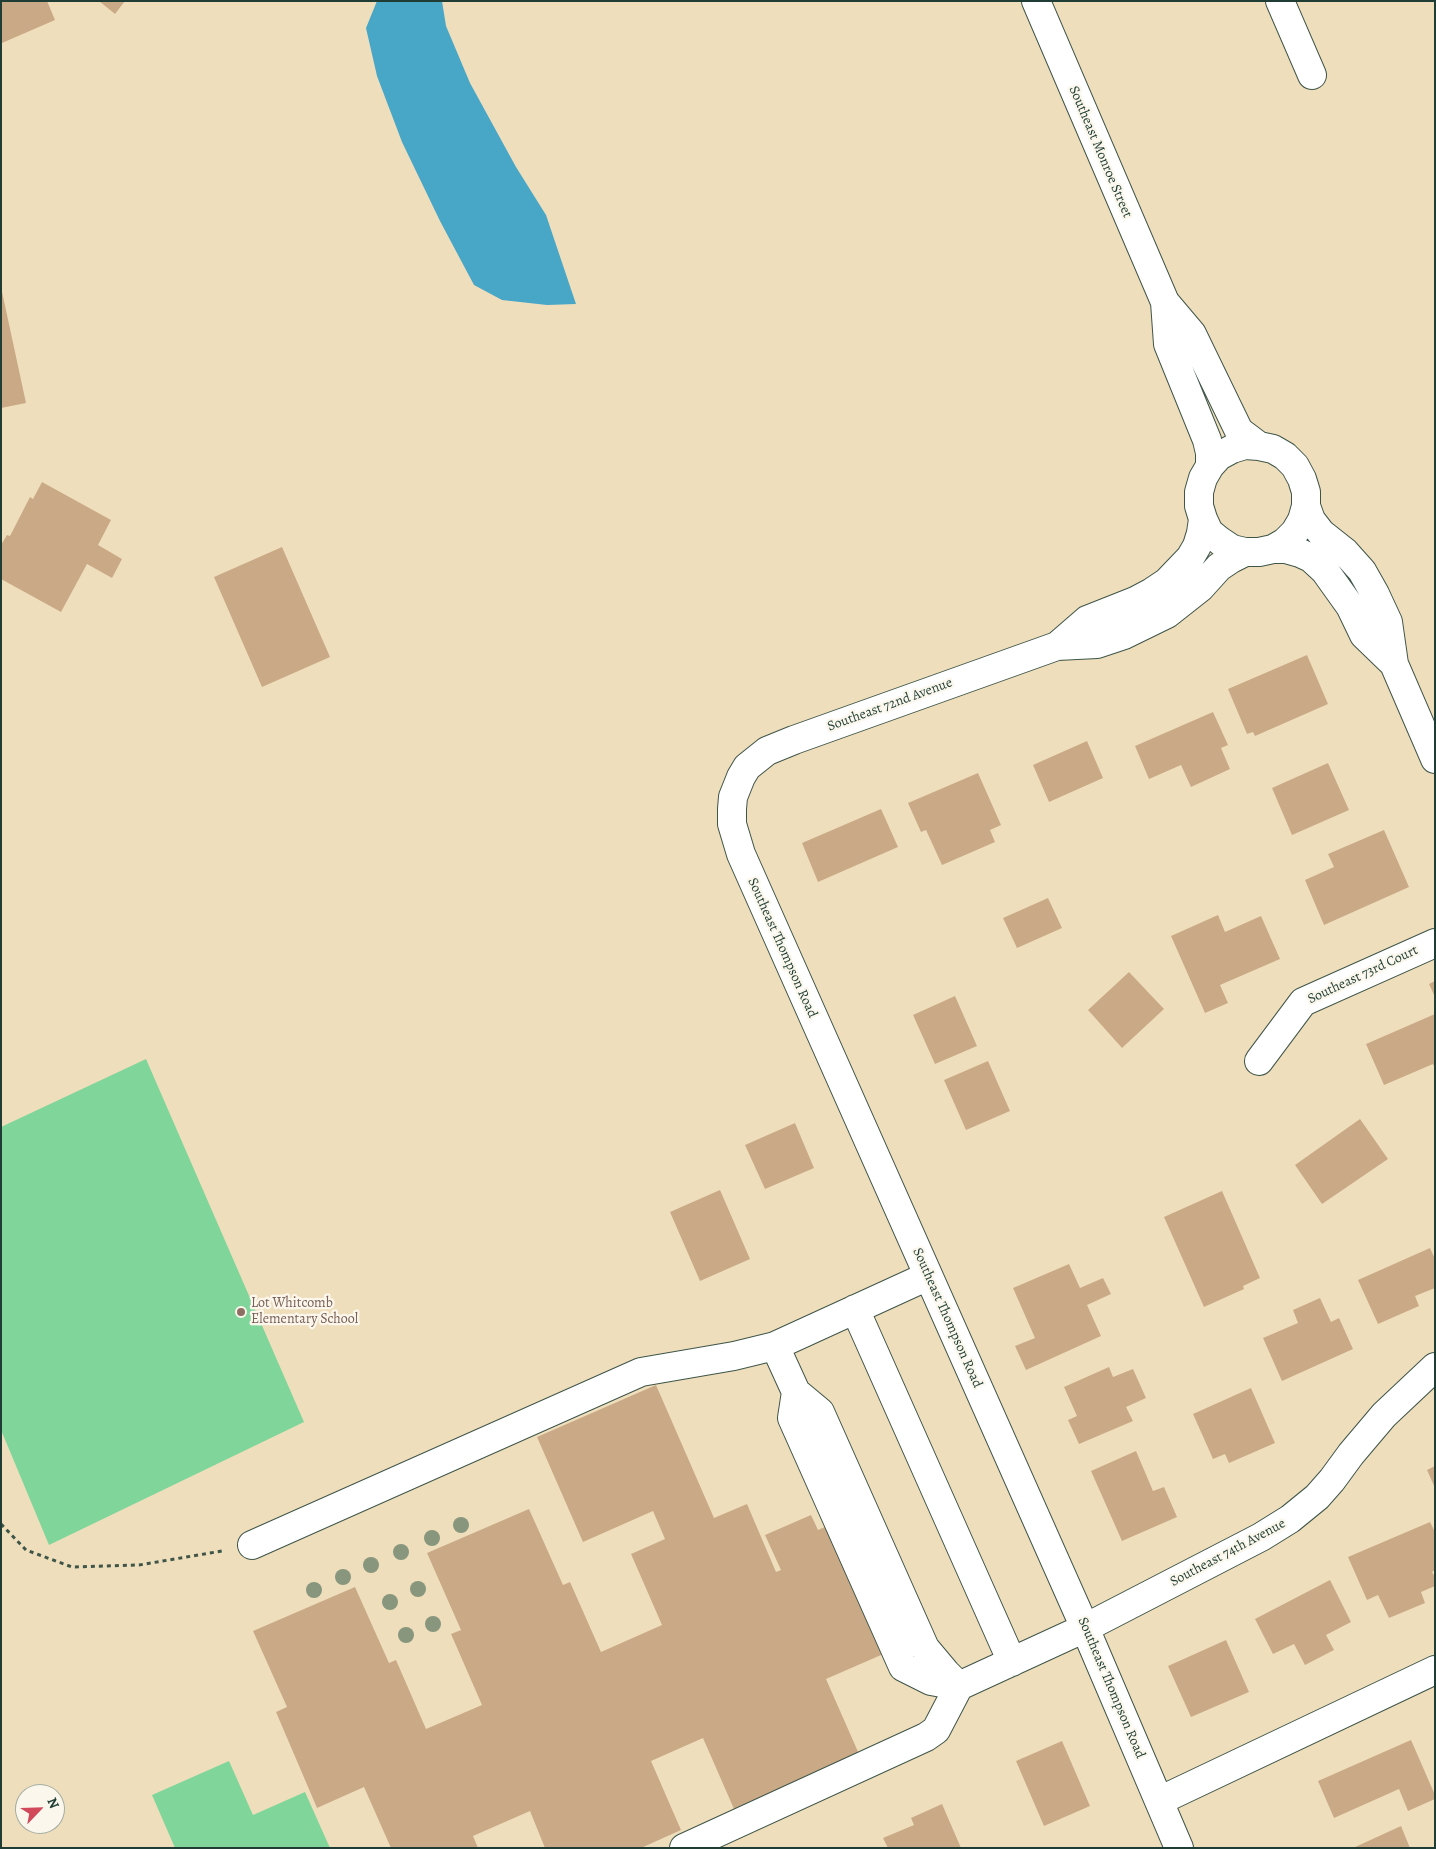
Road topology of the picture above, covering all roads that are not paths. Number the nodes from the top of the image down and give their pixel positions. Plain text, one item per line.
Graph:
1 (1036, 1) edge
2 (1280, 1) edge
3 (1312, 75) dead end
4 (1165, 302) junction
5 (1260, 446) junction
6 (1210, 466) junction
7 (1306, 506) junction
8 (1203, 519) junction
9 (1273, 549) junction
10 (1245, 552) junction
11 (1057, 646) junction
12 (1394, 664) junction
13 (1435, 759) edge
14 (737, 785) joint
15 (1435, 942) edge
16 (1259, 1061) dead end
17 (928, 1276) junction
18 (855, 1309) junction
19 (774, 1346) junction
20 (1435, 1367) edge
21 (252, 1545) road end
22 (1085, 1628) junction
23 (1012, 1662) junction
24 (1435, 1670) edge
25 (959, 1686) junction
26 (1159, 1801) junction
27 (684, 1848) edge
28 (1179, 1848) edge

1 - 4 street, Southeast Monroe Street
2 - 3 street
4 - 5 street, Southeast Monroe Street
4 - 6 street, Southeast Monroe Street
5 - 6 street
5 - 7 street
6 - 8 street
7 - 9 street
7 - 12 street
8 - 10 street
8 - 11 street, Southeast 72nd Avenue
9 - 10 street
9 - 12 street
10 - 11 street, Southeast 72nd Avenue
11 - 14 street, Southeast 72nd Avenue
12 - 13 street
14 - 17 street, Southeast Thompson Road
15 - 16 street, Southeast 73rd Court
17 - 18 street
17 - 22 street, Southeast Thompson Road
18 - 19 street
18 - 23 street
19 - 21 street
19 - 25 street
20 - 22 street, Southeast 74th Avenue
22 - 23 street, Southeast 74th Avenue
22 - 26 street, Southeast Thompson Road
23 - 25 street, Southeast 74th Avenue
24 - 26 street
25 - 27 street
26 - 28 street, Southeast Thompson Road

